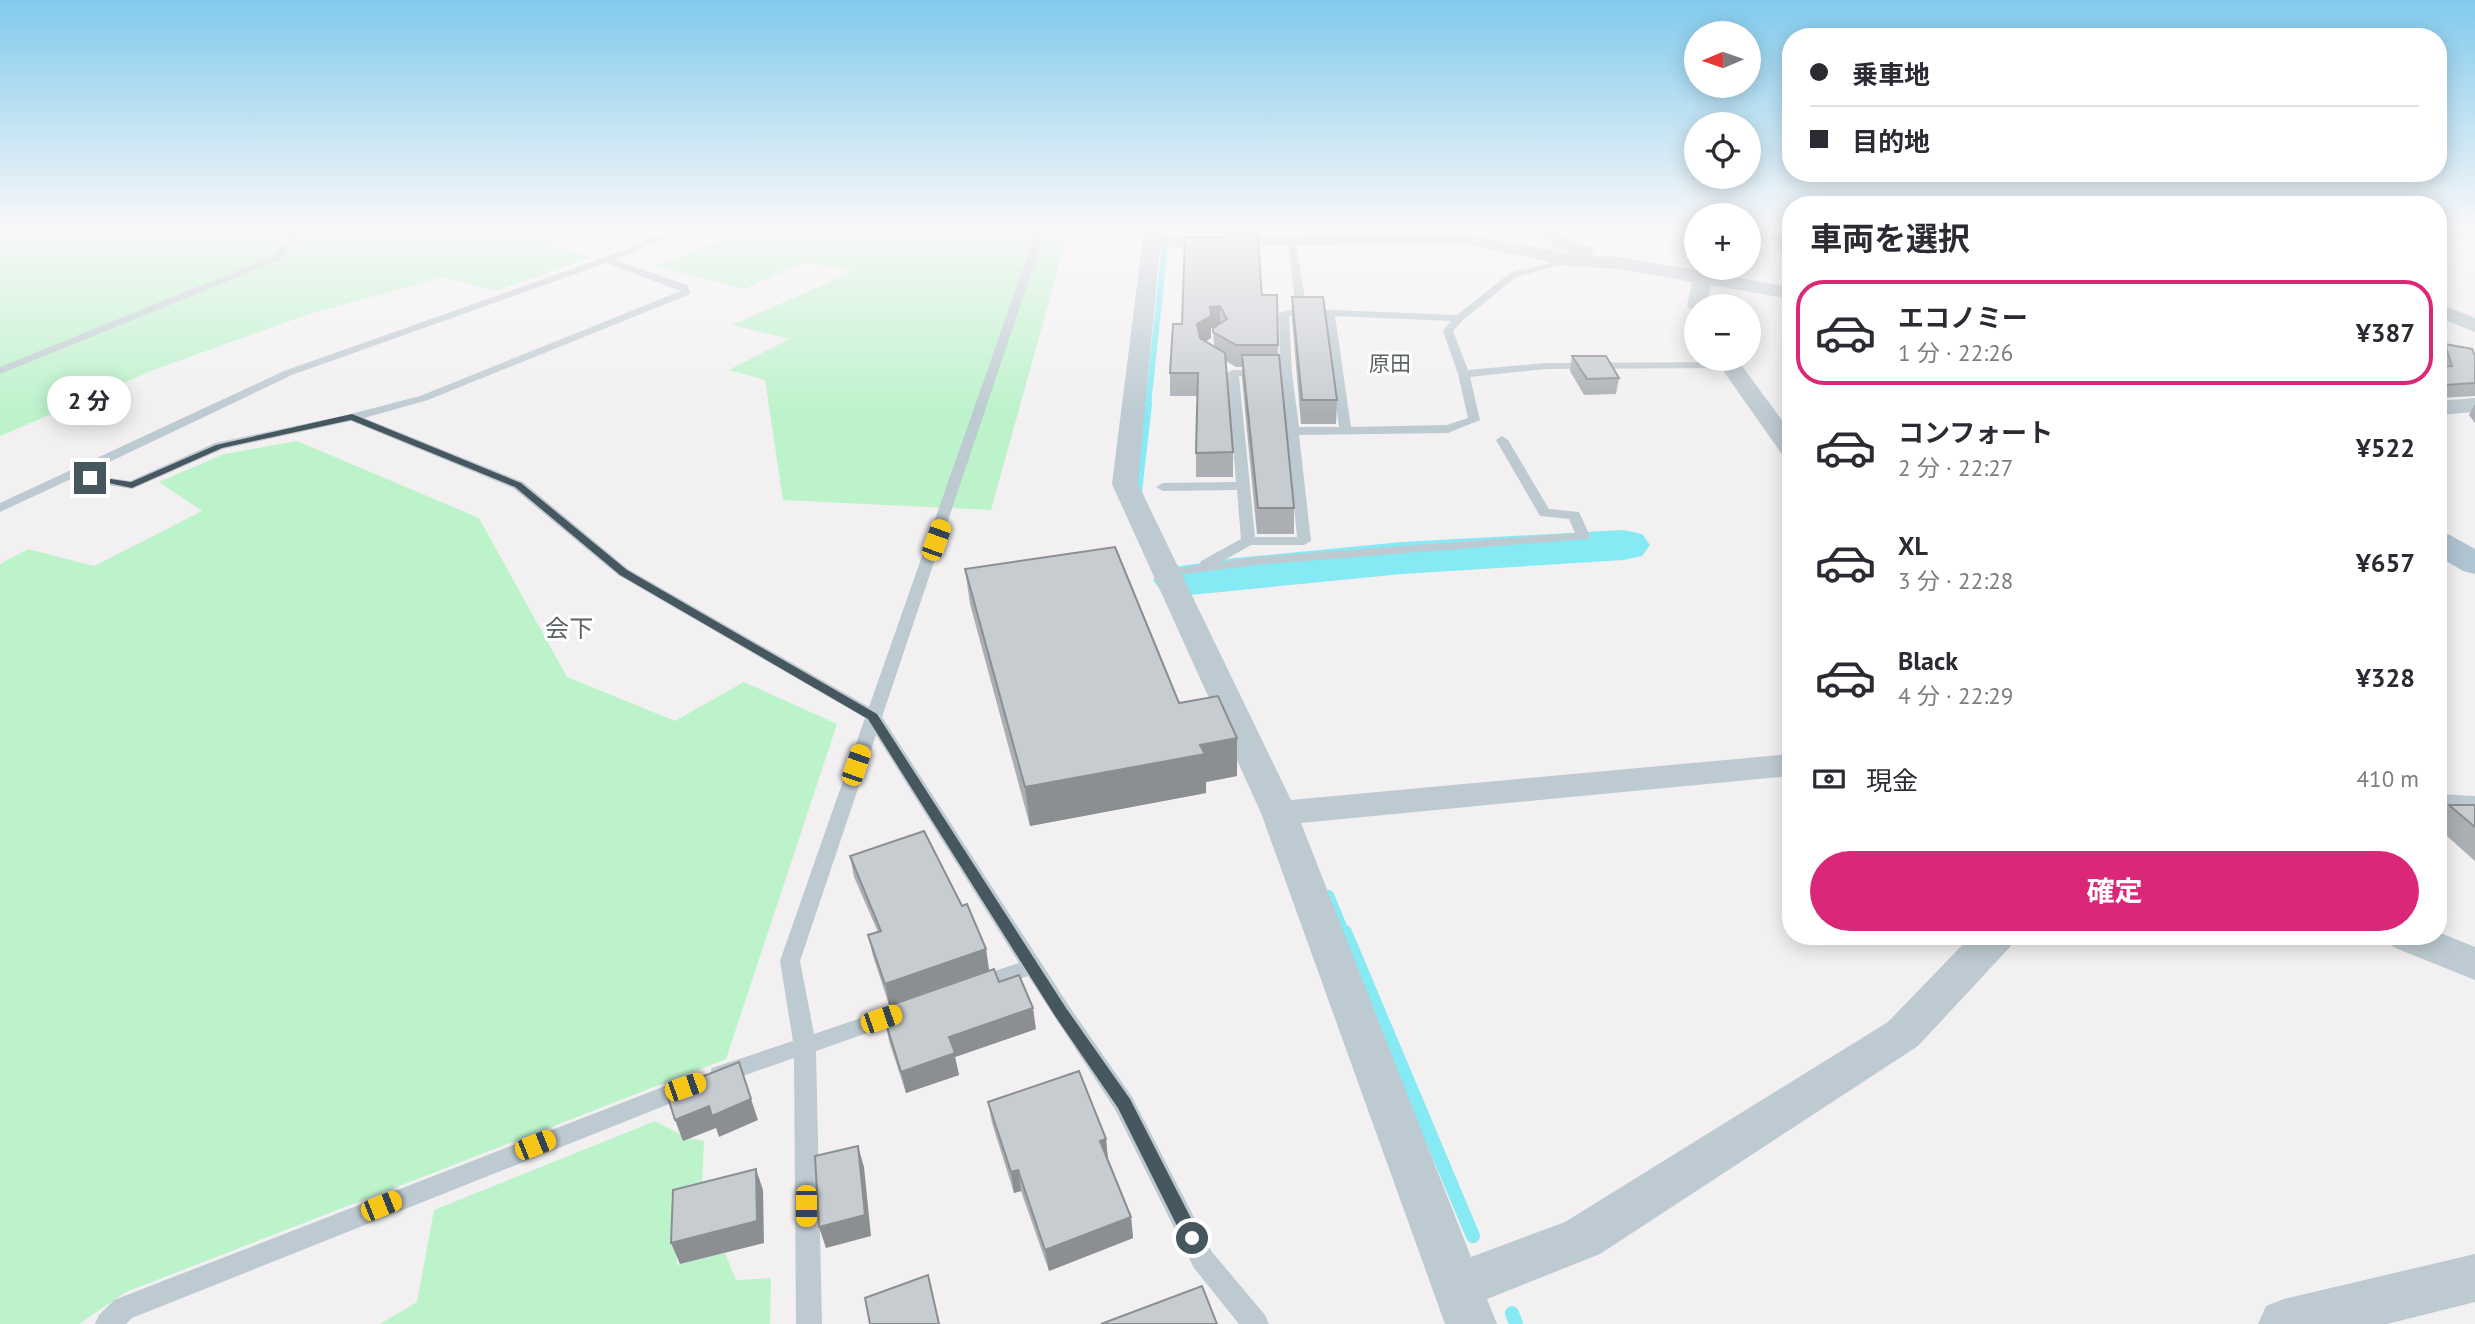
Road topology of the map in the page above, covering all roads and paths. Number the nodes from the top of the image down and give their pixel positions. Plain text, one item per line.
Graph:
1 (196, 291) edge
2 (519, 291) edge
3 (686, 291) edge
4 (1021, 291) edge
5 (1146, 291) edge
6 (1298, 291) edge
7 (1493, 291) edge
8 (1302, 312) junction
9 (1329, 312) junction
10 (2447, 313) edge
11 (1459, 318) junction
12 (2475, 326) edge
13 (1684, 363) edge
14 (0, 371) edge
15 (1735, 371) edge
16 (1286, 373) junction
17 (1464, 374) junction
18 (2447, 405) edge
19 (2475, 405) edge
20 (352, 417) junction
21 (1345, 430) junction
22 (1293, 431) junction
23 (1782, 432) edge
24 (1502, 440) dead end
25 (68, 475) junction
26 (1242, 486) junction
27 (1163, 487) dead end
28 (0, 508) edge
29 (1248, 541) junction
30 (2447, 547) edge
31 (2475, 564) edge
32 (1198, 569) junction
33 (1165, 575) junction
34 (873, 716) junction
35 (1782, 766) edge
36 (2447, 806) edge
37 (2475, 808) edge
38 (1279, 813) junction
39 (1987, 945) edge
40 (2429, 945) edge
41 (2475, 964) edge
42 (1032, 967) junction
43 (957, 993) edge
44 (931, 1002) edge
45 (805, 1045) junction
46 (2475, 1278) edge
47 (1464, 1305) edge
48 (108, 1324) edge
49 (808, 1324) edge
50 (1256, 1324) edge
51 (2284, 1324) edge

1 - 14 lane
2 - 25 lane
3 - 20 lane
4 - 34 lane
5 - 33 street
6 - 8 lane
7 - 11 lane
8 - 9 lane
8 - 16 lane
9 - 11 lane
9 - 21 lane
10 - 12 street
11 - 17 lane
13 - 17 lane
15 - 23 street
16 - 22 lane
16 - 26 lane
17 - 21 lane
18 - 19 street
20 - 25 lane
20 - 34 lane
21 - 22 lane
22 - 29 lane
24 - 32 lane
25 - 28 lane
26 - 27 lane
26 - 29 lane
29 - 32 lane
30 - 31 main road
32 - 33 lane
33 - 38 street
34 - 42 lane
34 - 45 lane
35 - 38 street
36 - 37 street
38 - 47 street
39 - 47 street
40 - 41 street
42 - 43 lane
42 - 50 lane
44 - 45 lane
45 - 48 lane
45 - 49 lane
46 - 51 street

